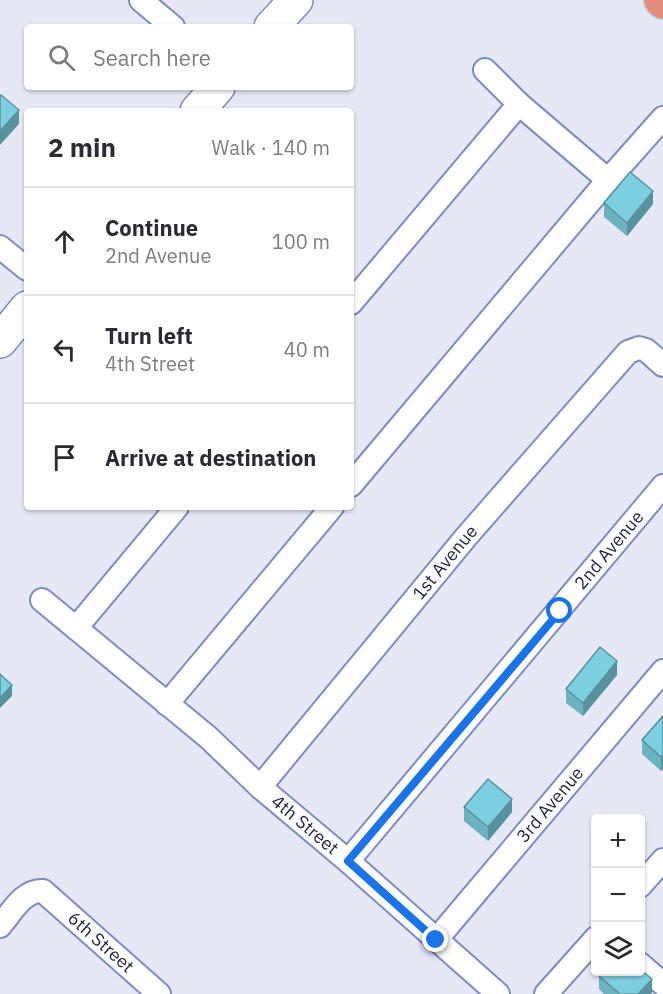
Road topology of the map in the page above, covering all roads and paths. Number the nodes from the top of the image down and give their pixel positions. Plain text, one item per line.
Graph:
1 (141, 0) edge
2 (296, 0) edge
3 (169, 24) edge
4 (275, 24) edge
5 (485, 70) dead end
6 (215, 90) edge
7 (519, 104) junction
8 (200, 108) edge
9 (663, 118) edge
10 (608, 180) junction
11 (0, 247) edge
12 (24, 267) edge
13 (354, 299) edge
14 (24, 312) edge
15 (0, 340) edge
16 (663, 365) edge
17 (354, 480) edge
18 (663, 486) edge
19 (174, 510) edge
20 (329, 510) edge
21 (42, 600) dead end
22 (76, 628) junction
23 (663, 671) edge
24 (167, 704) junction
25 (260, 787) junction
26 (663, 860) edge
27 (348, 861) junction
28 (645, 880) edge
29 (0, 926) edge
30 (436, 940) junction
31 (591, 944) edge
32 (645, 968) edge
33 (663, 984) edge
34 (159, 994) edge
35 (498, 994) edge
36 (546, 994) edge

1 - 3 street
2 - 4 main road
5 - 7 street
6 - 8 main road
7 - 10 street
7 - 13 street
9 - 10 street
10 - 17 street
11 - 12 street
14 - 15 main road
16 - 25 street, 1st Avenue
18 - 27 street, 2nd Avenue
19 - 22 street
20 - 24 street
21 - 22 street, 4th Street
22 - 24 street, 4th Street
23 - 30 street, 3rd Avenue
24 - 25 street, 4th Street
25 - 27 street, 4th Street
26 - 28 street
27 - 30 street, 4th Street
29 - 34 street, 6th Street
30 - 35 street, 4th Street
31 - 36 street
32 - 33 street

